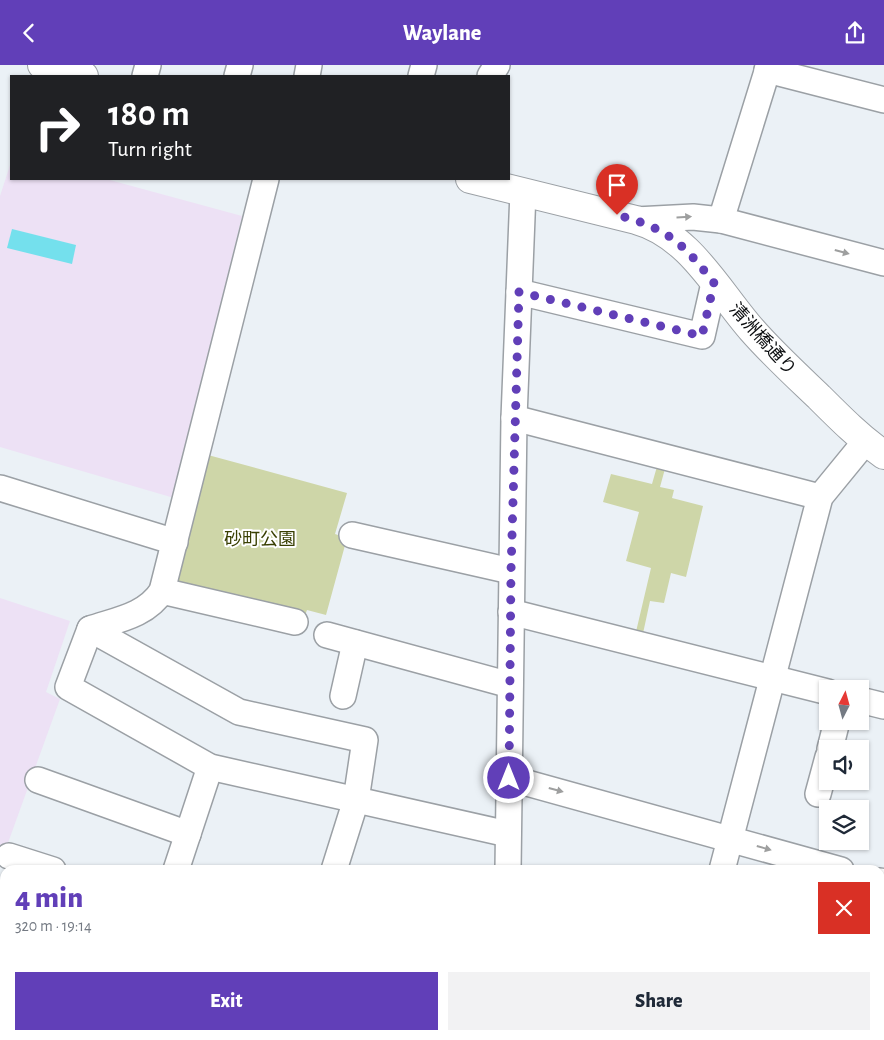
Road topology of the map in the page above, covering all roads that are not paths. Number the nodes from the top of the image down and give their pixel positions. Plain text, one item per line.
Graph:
1 (44, 65) edge
2 (768, 67) edge
3 (80, 75) edge
4 (884, 100) edge
5 (266, 180) edge
6 (474, 180) edge
7 (523, 192) junction
8 (636, 220) junction
9 (721, 220) junction
10 (884, 263) edge
11 (714, 283) junction
12 (519, 292) junction
13 (514, 418) junction
14 (875, 449) edge
15 (0, 487) edge
16 (820, 497) junction
17 (352, 535) dead end
18 (175, 543) junction
19 (511, 571) junction
20 (162, 591) junction
21 (510, 612) junction
22 (295, 621) dead end
23 (90, 629) junction
24 (327, 635) dead end
25 (355, 643) junction
26 (773, 678) junction
27 (510, 685) junction
28 (819, 690) edge
29 (343, 696) dead end
30 (869, 702) edge
31 (884, 706) edge
32 (210, 767) junction
33 (509, 778) junction
34 (38, 781) dead end
35 (819, 790) edge
36 (818, 795) dead end
37 (356, 800) junction
38 (508, 834) junction
39 (188, 835) junction
40 (730, 838) junction
41 (9, 856) dead end
42 (37, 865) edge
43 (178, 865) edge
44 (336, 865) edge
45 (508, 865) edge
46 (723, 865) edge
47 (824, 865) edge

1 - 3 main road
2 - 4 street
2 - 9 street
5 - 18 street
6 - 7 main road, 清洲橋通り
7 - 8 main road, 清洲橋通り
7 - 12 street
8 -> 9 street
8 - 11 main road, 清洲橋通り
9 -> 10 street
11 - 12 street
11 - 14 main road, 清洲橋通り
12 - 13 street
13 - 16 street
13 - 19 street
14 - 16 street
15 - 18 street
16 - 26 street
17 - 19 street
18 - 20 street
19 - 21 street
20 - 22 street
20 - 23 street
21 - 26 street
21 - 27 street
23 - 32 street
23 - 37 street
24 - 25 street
25 - 27 street
25 - 29 street
26 - 28 street
26 - 40 street
27 - 33 street
30 - 31 street
32 - 37 street
32 - 39 street
33 - 38 street
33 -> 40 street
34 - 39 street
35 - 36 street
37 - 38 street
37 - 44 street
38 - 45 street
39 - 43 street
40 - 46 street
40 -> 47 street
41 - 42 street

